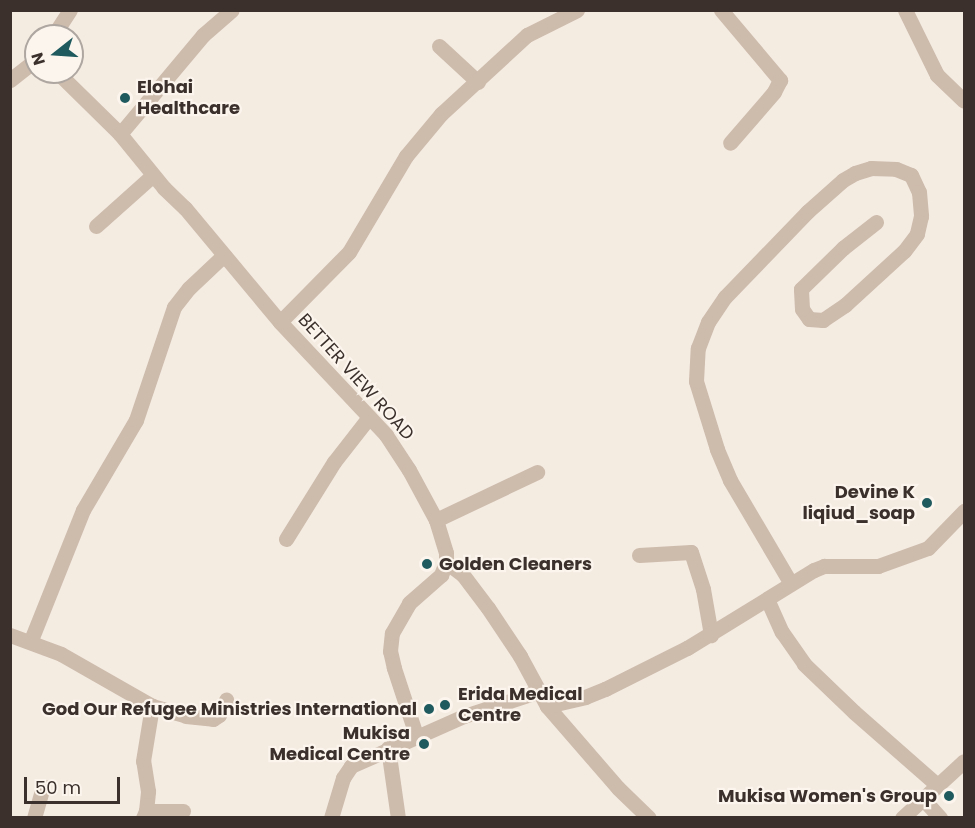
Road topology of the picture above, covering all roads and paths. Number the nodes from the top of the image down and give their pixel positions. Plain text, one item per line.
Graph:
1 (70, 10) edge
2 (232, 10) edge
3 (577, 10) edge
4 (721, 10) edge
5 (905, 10) edge
6 (61, 24) edge
7 (439, 46) dead end
8 (24, 69) edge
9 (10, 80) edge
10 (478, 82) junction
11 (69, 84) edge
12 (964, 101) edge
13 (120, 134) junction
14 (730, 143) dead end
15 (153, 175) junction
16 (876, 222) dead end
17 (96, 226) dead end
18 (224, 255) junction
19 (280, 322) junction
20 (369, 417) junction
21 (537, 472) dead end
22 (964, 511) edge
23 (436, 520) junction
24 (285, 539) dead end
25 (639, 555) dead end
26 (446, 562) junction
27 (790, 582) junction
28 (767, 599) junction
29 (10, 635) edge
30 (711, 635) junction
31 (31, 640) junction
32 (537, 692) junction
33 (226, 700) dead end
34 (152, 706) junction
35 (547, 706) junction
36 (416, 735) junction
37 (388, 748) junction
38 (964, 761) edge
39 (936, 784) junction
40 (43, 786) dead end
41 (924, 800) junction
42 (183, 812) dead end
43 (145, 814) edge
44 (34, 818) edge
45 (331, 818) edge
46 (398, 818) edge
47 (649, 818) edge
48 (902, 818) edge
49 (940, 818) edge

1 - 6 street
2 - 13 street
3 - 10 street
4 - 14 street
5 - 12 street
7 - 10 street
8 - 9 street
10 - 19 street
11 - 13 street, BETTER VIEW ROAD
13 - 15 street, BETTER VIEW ROAD
15 - 17 street
15 - 18 street, BETTER VIEW ROAD
16 - 27 street
18 - 19 street, BETTER VIEW ROAD
18 - 31 street
19 - 20 street, BETTER VIEW ROAD
20 - 23 street, BETTER VIEW ROAD
20 - 24 street
21 - 23 street
22 - 27 street
23 - 26 street, BETTER VIEW ROAD
25 - 30 street
26 - 32 street
26 - 36 street
27 - 28 street
28 - 30 street
28 - 39 street
29 - 31 street
30 - 35 street
31 - 34 street
32 - 35 street
32 - 36 street
33 - 34 street
34 - 43 street
35 - 47 street
36 - 37 street
37 - 45 street
37 - 46 street
38 - 39 street
39 - 41 street
40 - 44 street
41 - 48 street
41 - 49 street
42 - 43 street

